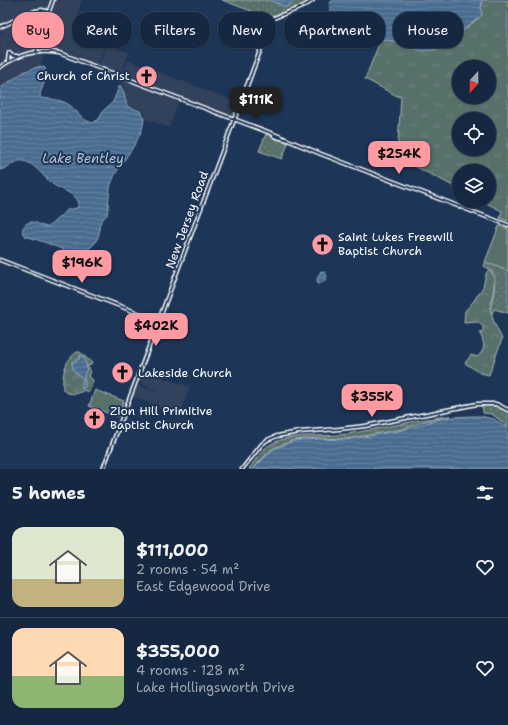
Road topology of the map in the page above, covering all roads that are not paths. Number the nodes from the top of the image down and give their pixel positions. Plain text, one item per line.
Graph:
1 (54, 0) edge
2 (313, 0) edge
3 (34, 12) edge
4 (49, 12) joint
5 (12, 22) edge
6 (0, 27) edge
7 (37, 48) edge
8 (36, 52) junction
9 (18, 56) junction
10 (8, 62) junction
11 (0, 67) edge
12 (234, 120) junction
13 (508, 225) edge
14 (0, 260) edge
15 (159, 321) junction
16 (508, 410) edge
17 (103, 469) edge
18 (242, 469) edge

1 - 4 street
2 - 12 street, New Jersey Road
3 - 4 street
5 - 6 street
7 - 8 street
8 - 9 street
8 - 12 street
9 - 10 street
9 - 10 street
10 - 11 street
12 - 13 street
12 - 15 street, New Jersey Road
14 - 15 street
15 - 17 street, New Jersey Road
16 - 18 street

